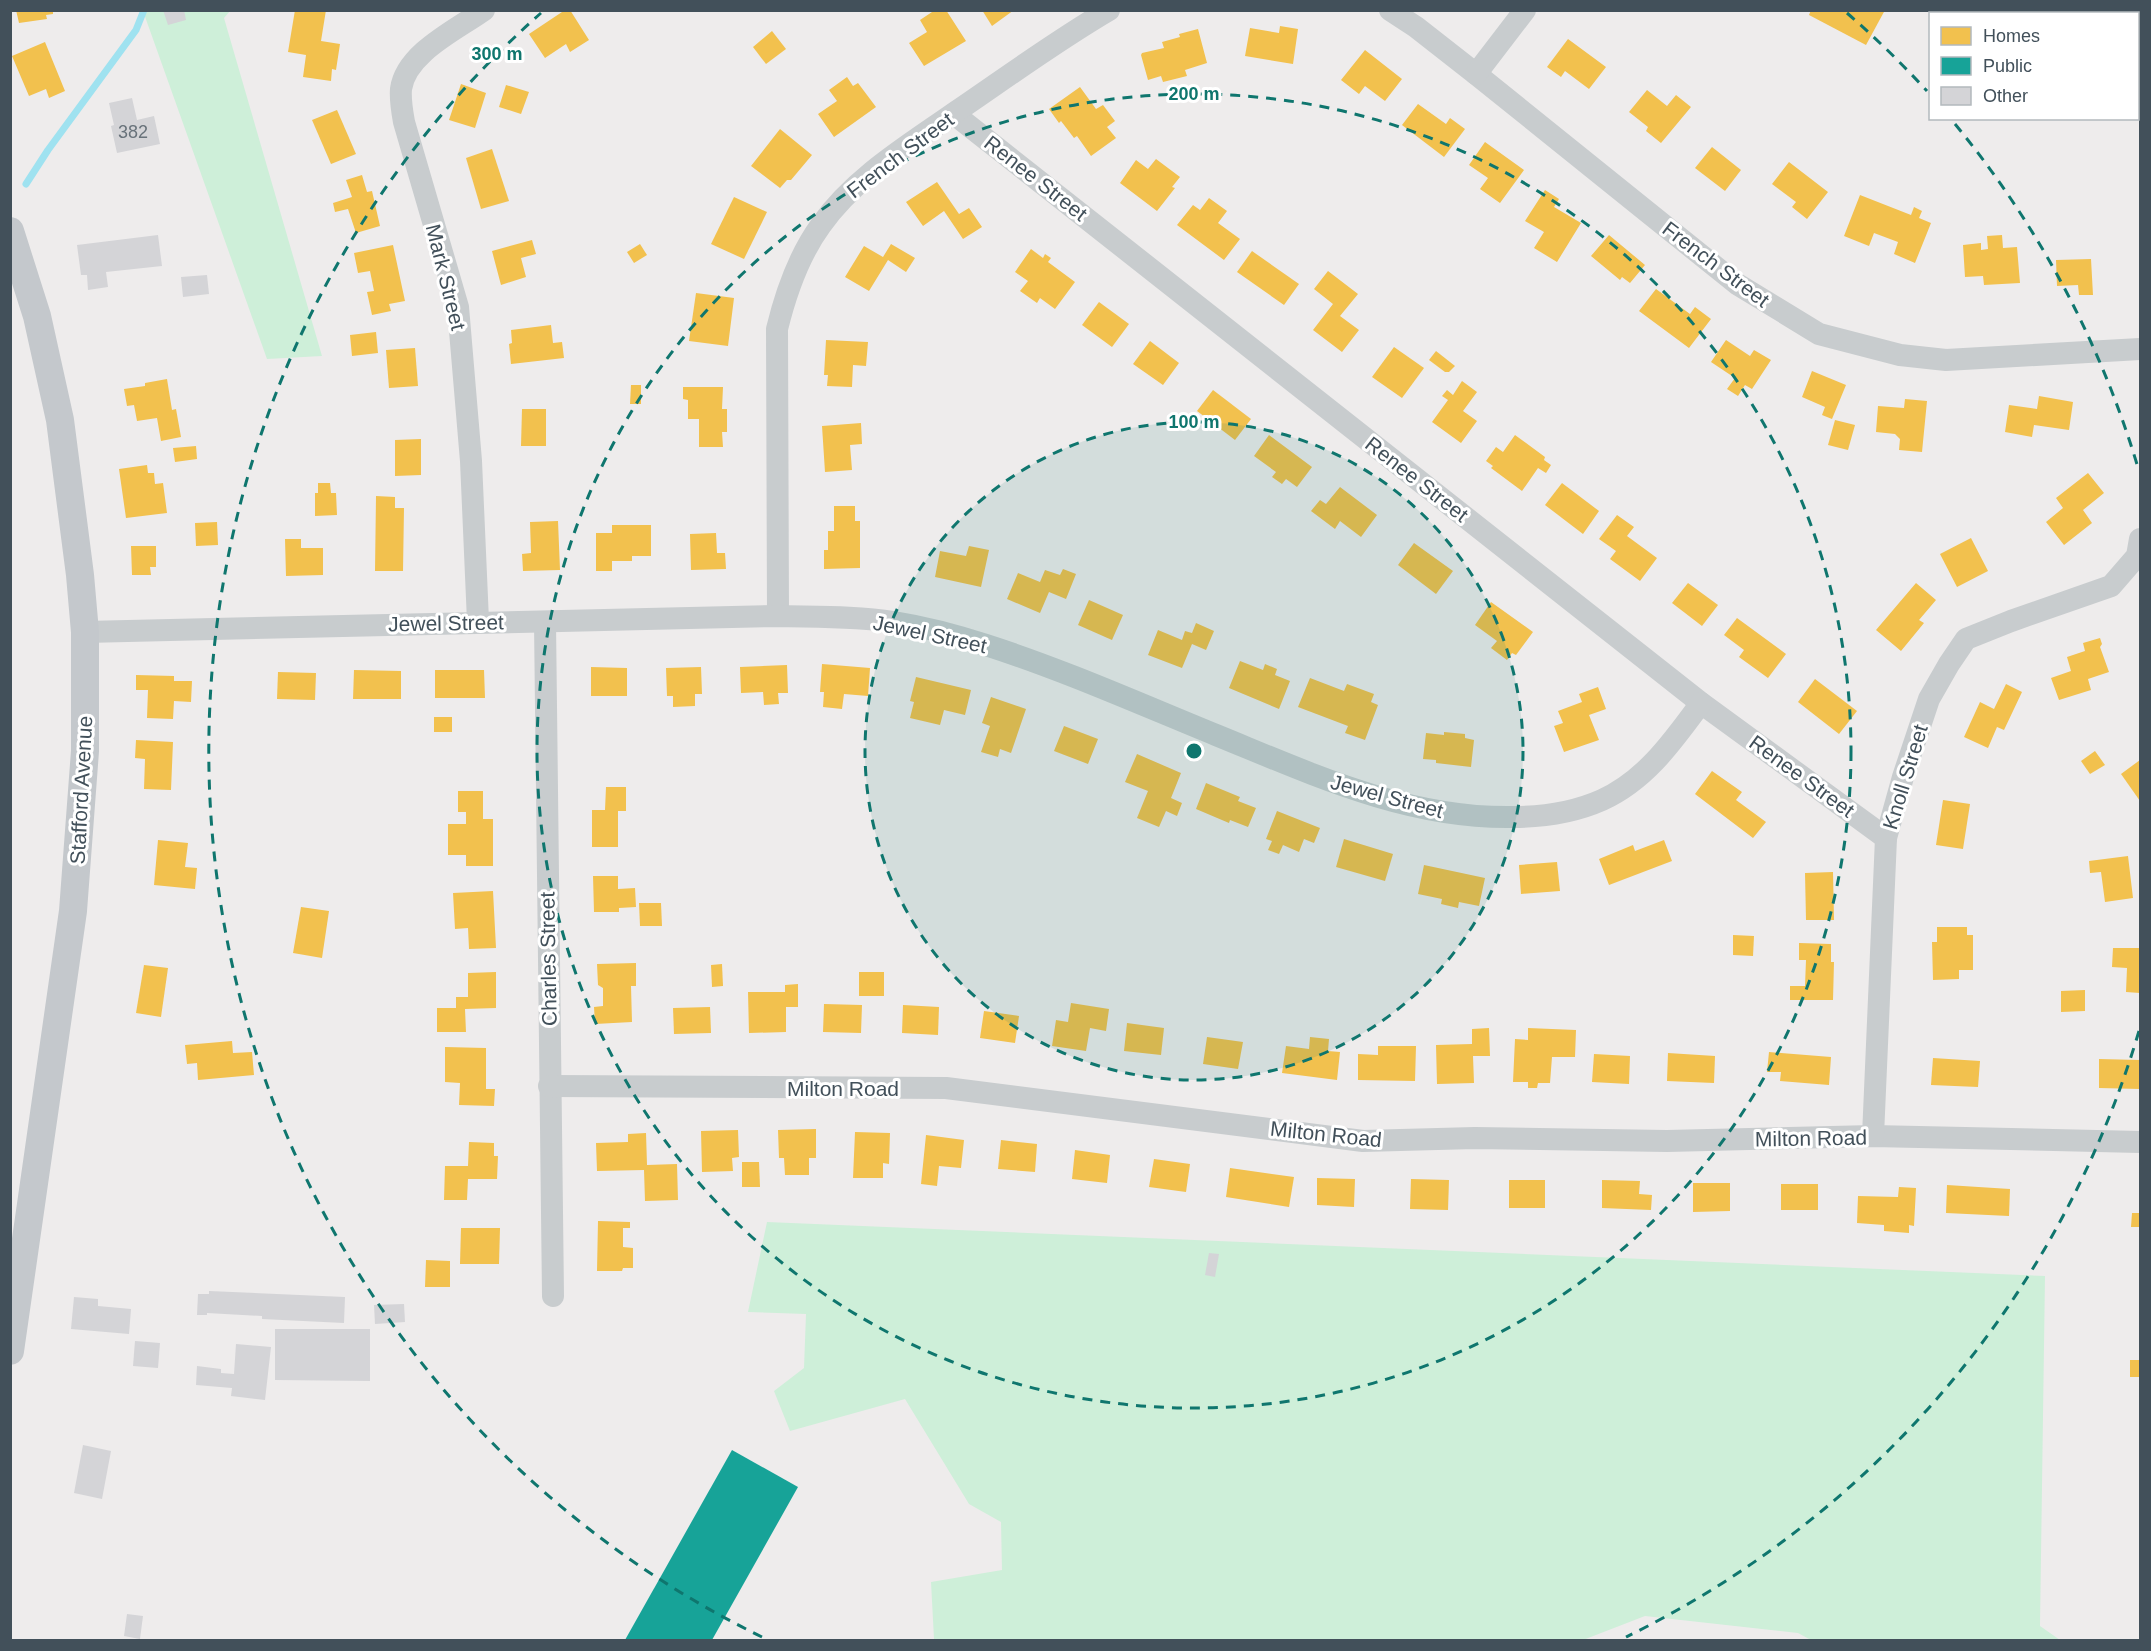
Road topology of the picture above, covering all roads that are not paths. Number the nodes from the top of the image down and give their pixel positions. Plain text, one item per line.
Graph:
1 (484, 10) edge
2 (1109, 10) edge
3 (1390, 10) edge
4 (1525, 10) edge
5 (1476, 74) junction
6 (954, 114) junction
7 (10, 231) edge
8 (2140, 349) edge
9 (2140, 539) edge
10 (778, 616) junction
11 (478, 621) junction
12 (545, 622) junction
13 (85, 632) junction
14 (1701, 703) junction
15 (1886, 838) junction
16 (549, 1086) junction
17 (1873, 1136) junction
18 (2140, 1142) edge
19 (15, 1294) edge
20 (553, 1296) dead end
21 (10, 1351) edge

1 - 11 street, Mark Street
2 - 6 street, French Street
3 - 5 street, French Street
4 - 5 street
5 - 8 street, French Street
6 - 10 street, French Street
6 - 14 street, Renee Street
7 - 13 main road, Stafford Avenue
9 - 15 street, Knoll Street
10 - 12 street, Jewel Street
10 - 14 street, Jewel Street
11 - 12 street, Jewel Street
11 - 13 street, Jewel Street
12 - 16 street, Charles Street
13 - 19 main road, Stafford Avenue
14 - 15 street, Renee Street
15 - 17 street, Knoll Street
16 - 17 street, Milton Road
16 - 20 street, Charles Street
17 - 18 street, Milton Road
19 - 21 main road, Stafford Avenue

